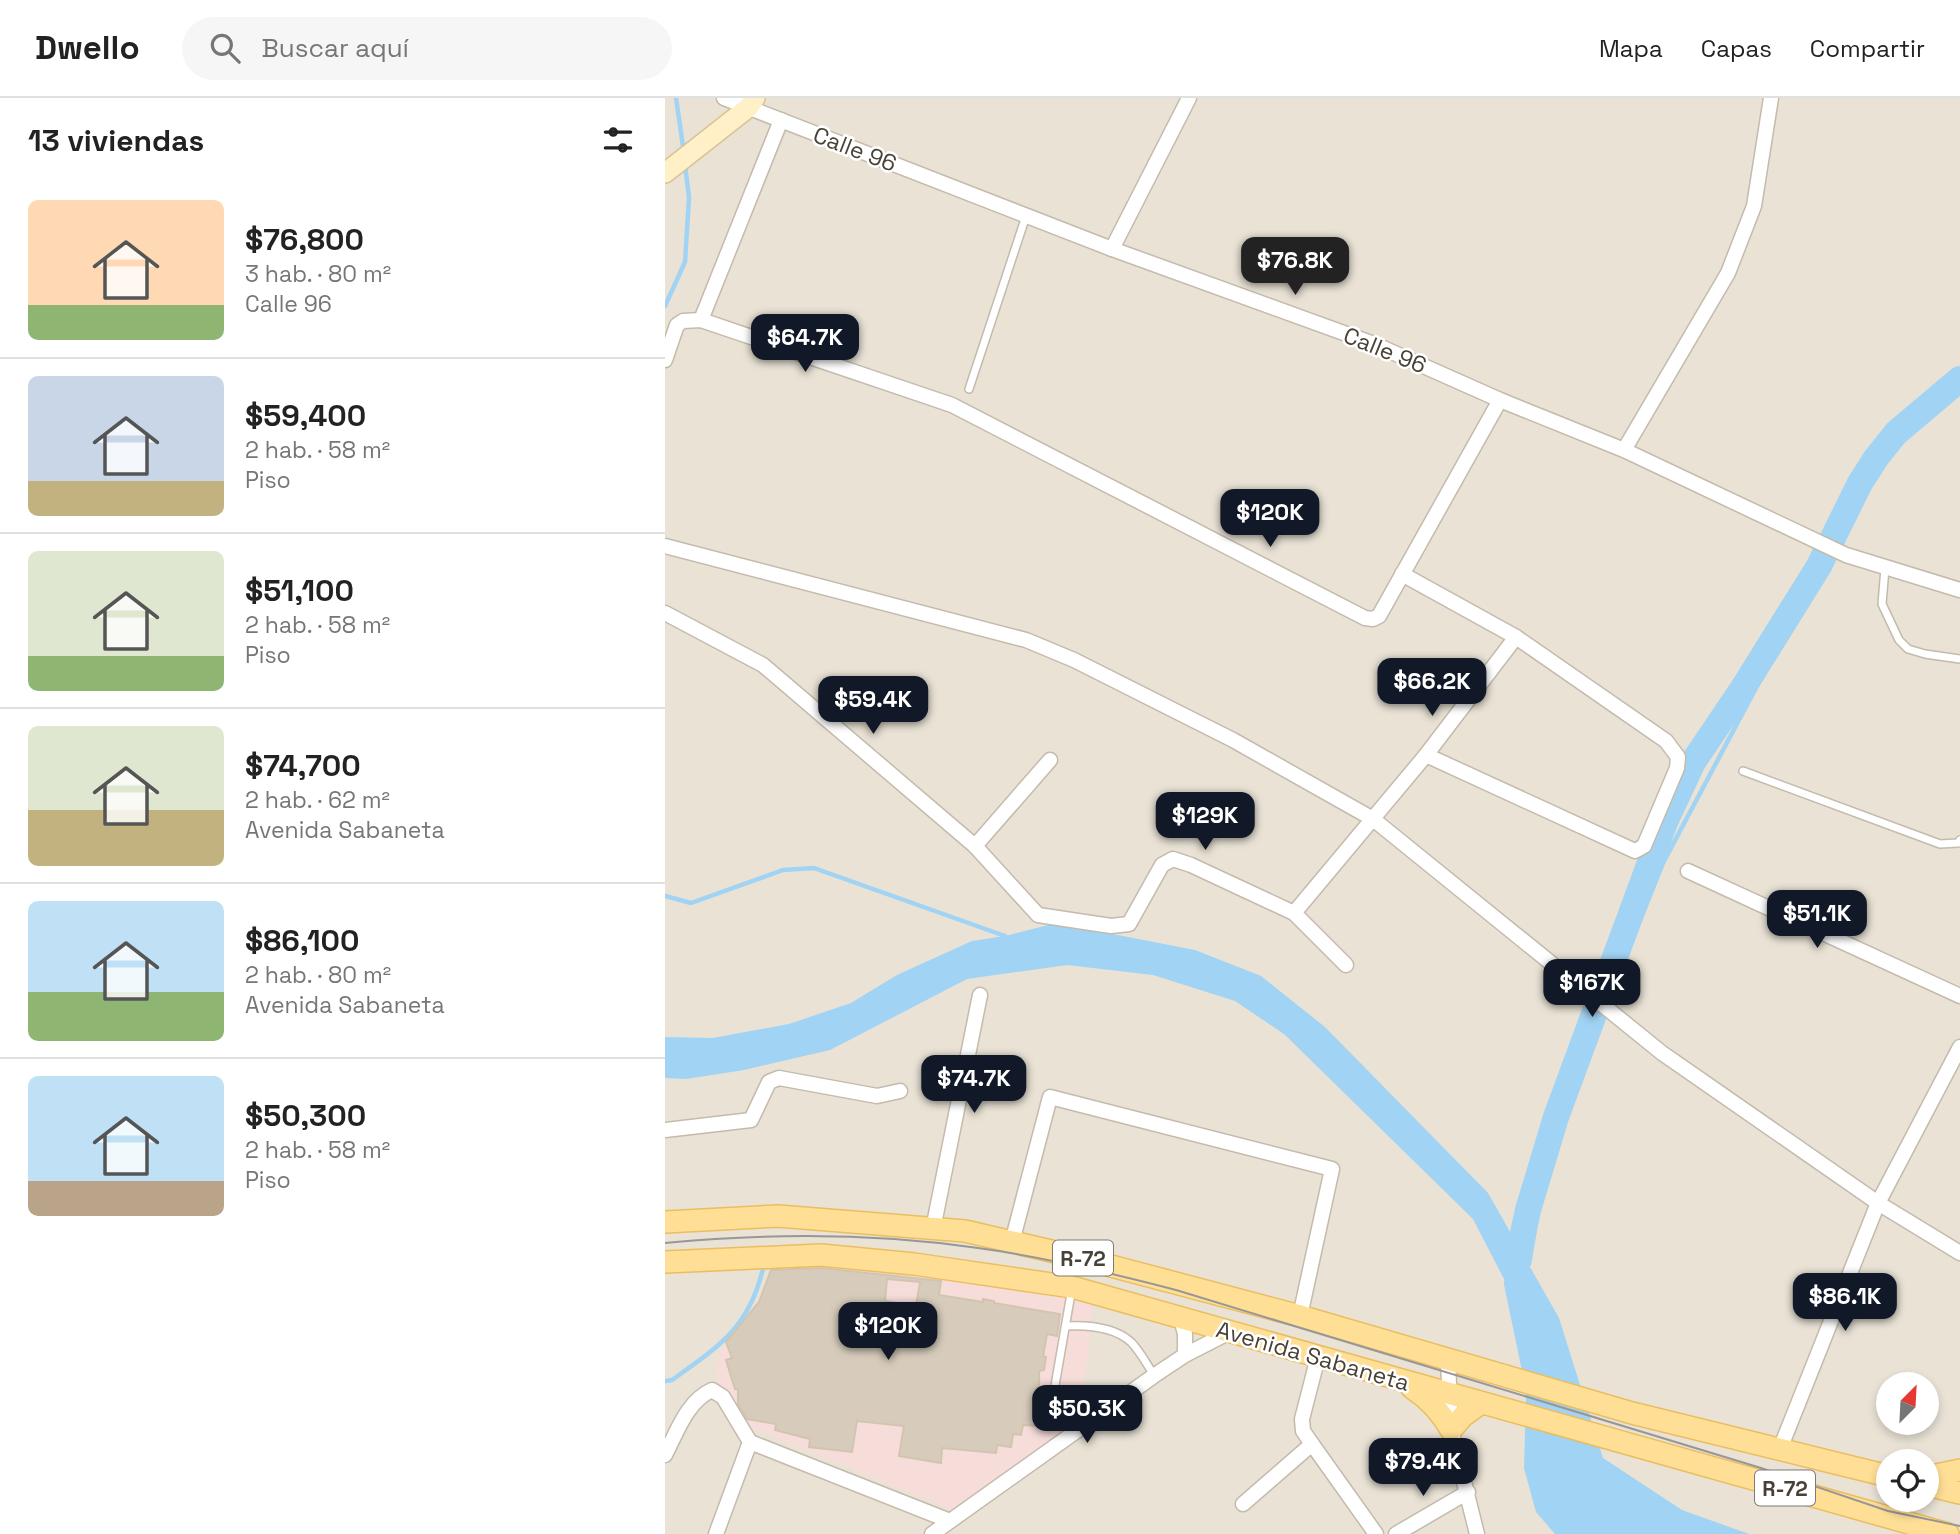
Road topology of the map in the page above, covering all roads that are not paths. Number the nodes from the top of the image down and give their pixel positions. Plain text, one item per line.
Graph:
1 (1189, 98) edge
2 (1771, 98) edge
3 (740, 100) edge
4 (781, 120) junction
5 (668, 170) edge
6 (1027, 216) junction
7 (1112, 249) junction
8 (701, 320) junction
9 (665, 360) edge
10 (969, 389) dead end
11 (1500, 400) junction
12 (1624, 450) junction
13 (665, 546) edge
14 (1885, 568) junction
15 (1402, 574) junction
16 (1960, 590) edge
17 (665, 613) edge
18 (1516, 637) junction
19 (1960, 659) edge
20 (1426, 755) junction
21 (1050, 760) dead end
22 (1743, 771) dead end
23 (1373, 819) junction
24 (1960, 840) edge
25 (975, 846) junction
26 (1688, 871) dead end
27 (1294, 913) junction
28 (1346, 965) dead end
29 (980, 995) dead end
30 (1960, 996) edge
31 (1960, 1047) edge
32 (900, 1091) dead end
33 (665, 1130) edge
34 (1878, 1203) junction
35 (665, 1222) edge
36 (933, 1229) junction
37 (1012, 1242) junction
38 (1960, 1253) edge
39 (665, 1262) edge
40 (1072, 1287) junction
41 (1300, 1317) junction
42 (1181, 1319) junction
43 (1067, 1326) junction
44 (1228, 1332) junction
45 (1185, 1355) junction
46 (1318, 1357) junction
47 (1448, 1361) junction
48 (1155, 1375) junction
49 (1399, 1379) junction
50 (1450, 1395) junction
51 (1483, 1404) junction
52 (1049, 1420) dead end
53 (1451, 1430) junction
54 (750, 1442) junction
55 (1312, 1444) junction
56 (1780, 1450) junction
57 (665, 1455) edge
58 (1960, 1470) edge
59 (1876, 1473) edge
60 (1939, 1474) edge
61 (1939, 1488) edge
62 (1468, 1492) junction
63 (1960, 1493) edge
64 (1243, 1504) dead end
65 (950, 1521) junction
66 (716, 1534) edge
67 (932, 1534) edge
68 (1376, 1534) edge
69 (1396, 1534) edge
70 (1478, 1534) edge
71 (1948, 1534) edge

1 - 7 street
2 - 12 street
3 - 4 street, Calle 96
3 - 5 street
4 - 6 street, Calle 96
4 - 8 street
6 - 7 street, Calle 96
6 - 10 lane
7 - 11 street, Calle 96
8 - 9 street
8 - 15 street
11 - 12 street, Calle 96
11 - 15 street
12 - 14 street, Calle 96
13 - 23 street
14 - 16 street, Calle 96
14 - 19 lane
15 - 18 street
17 - 25 street
18 - 20 street
18 - 20 street
20 - 23 street
21 - 25 street
22 - 24 lane
23 - 27 street
23 - 34 street
25 - 27 street
26 - 30 street
27 - 28 street
29 - 36 street
31 - 34 street
32 - 33 street
34 - 38 street
34 - 56 street
35 - 36 main road, Avenida Sabaneta / R-72
36 - 37 main road, Avenida Sabaneta / R-72
37 - 41 main road, Avenida Sabaneta / R-72
37 - 41 street
39 - 40 main road, Avenida Sabaneta / R-72
40 - 42 main road, Avenida Sabaneta / R-72
40 - 43 lane
41 - 47 main road, Avenida Sabaneta / R-72
42 - 44 main road, Avenida Sabaneta / R-72
42 - 45 street
43 - 48 lane
43 - 52 lane
44 - 45 street
44 - 46 main road, Avenida Sabaneta / R-72
45 - 48 street
46 - 49 main road, Avenida Sabaneta / R-72
46 - 55 street
47 - 50 street
47 - 56 main road, Avenida Sabaneta / R-72
48 - 65 street
49 - 50 main road, Avenida Sabaneta / R-72
49 - 53 main road
50 - 51 main road, Avenida Sabaneta / R-72
50 - 53 street
51 - 53 main road
51 - 71 main road, Avenida Sabaneta / R-72
53 - 62 street
54 - 57 street
54 - 65 street
54 - 66 street
55 - 64 street
55 - 68 street
56 - 59 main road, Avenida Sabaneta / R-72
58 - 60 main road
61 - 63 main road
62 - 69 street
62 - 70 street
65 - 67 street

